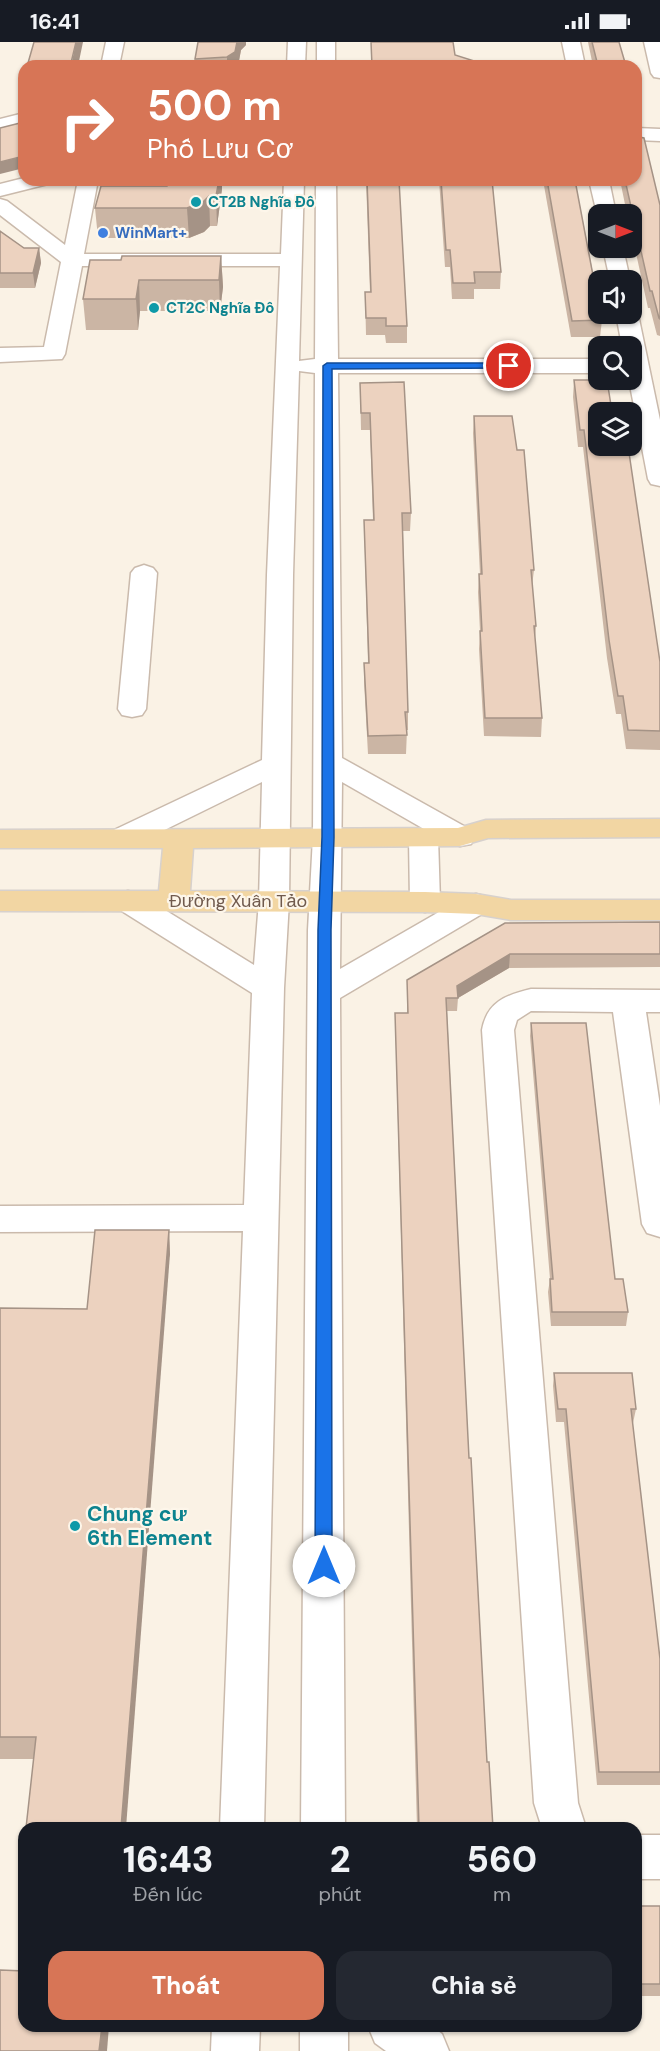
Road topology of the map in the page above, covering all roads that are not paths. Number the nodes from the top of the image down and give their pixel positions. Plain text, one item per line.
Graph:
1 (115, 42) edge
2 (297, 42) edge
3 (326, 42) edge
4 (571, 42) edge
5 (653, 42) edge
6 (111, 60) edge
7 (296, 60) edge
8 (326, 60) edge
9 (575, 60) edge
10 (660, 73) edge
11 (18, 120) edge
12 (0, 125) edge
13 (642, 134) edge
14 (660, 135) edge
15 (18, 186) edge
16 (87, 186) edge
17 (294, 186) edge
18 (326, 186) edge
19 (600, 186) edge
20 (0, 190) edge
21 (604, 204) edge
22 (0, 205) edge
23 (72, 260) junction
24 (292, 260) junction
25 (630, 324) edge
26 (0, 355) edge
27 (287, 366) junction
28 (327, 366) junction
29 (588, 366) edge
30 (643, 366) edge
31 (660, 479) edge
32 (144, 573) dead end
33 (132, 709) dead end
34 (328, 762) junction
35 (277, 764) junction
36 (660, 828) edge
37 (124, 837) junction
38 (179, 837) junction
39 (275, 837) junction
40 (328, 837) junction
41 (460, 837) junction
42 (424, 838) junction
43 (0, 839) edge
44 (660, 846) edge
45 (660, 892) edge
46 (0, 901) edge
47 (128, 901) junction
48 (174, 901) junction
49 (274, 901) junction
50 (326, 901) junction
51 (425, 902) junction
52 (476, 904) junction
53 (660, 910) edge
54 (268, 988) junction
55 (325, 992) junction
56 (644, 1001) edge
57 (261, 1218) junction
58 (0, 1219) edge
59 (660, 1224) edge
60 (242, 1822) edge
61 (323, 1822) edge
62 (562, 1822) edge
63 (642, 1857) edge
64 (660, 1857) edge
65 (236, 2032) edge
66 (324, 2032) edge
67 (401, 2032) edge
68 (235, 2051) edge
69 (324, 2051) edge
70 (425, 2051) edge

1 - 6 street
2 - 7 street
3 - 8 street
4 - 9 street
5 - 10 street
11 - 12 street
13 - 14 street
15 - 20 street
16 - 23 street
17 - 24 street
18 - 28 street
19 - 21 street
22 - 23 street
23 - 24 street
23 - 26 street
24 - 27 street
25 - 30 street
27 - 28 street
27 - 35 street
28 - 29 street
28 - 34 street
30 - 31 street
32 - 33 street
34 - 40 street
34 - 41 street
35 - 37 street
35 - 39 street
36 - 41 main road
37 - 38 main road
37 - 43 main road
38 - 39 main road
38 - 48 main road
39 - 40 main road
39 - 49 street
40 - 42 main road
40 - 50 street
41 - 42 main road
41 - 44 main road
42 - 51 street
45 - 52 main road, Đường Xuân Tảo
46 - 47 main road, Đường Xuân Tảo
47 - 48 main road, Đường Xuân Tảo
47 - 54 street
48 - 49 main road, Đường Xuân Tảo
49 - 50 main road, Đường Xuân Tảo
49 - 54 street
50 - 51 main road, Đường Xuân Tảo
50 - 55 street
51 - 52 main road, Đường Xuân Tảo
52 - 53 main road, Đường Xuân Tảo
52 - 55 street
54 - 57 street
55 - 61 street
56 - 59 street
56 - 62 street
57 - 58 street
57 - 60 street
63 - 64 street
65 - 68 street
66 - 69 street
67 - 70 street

